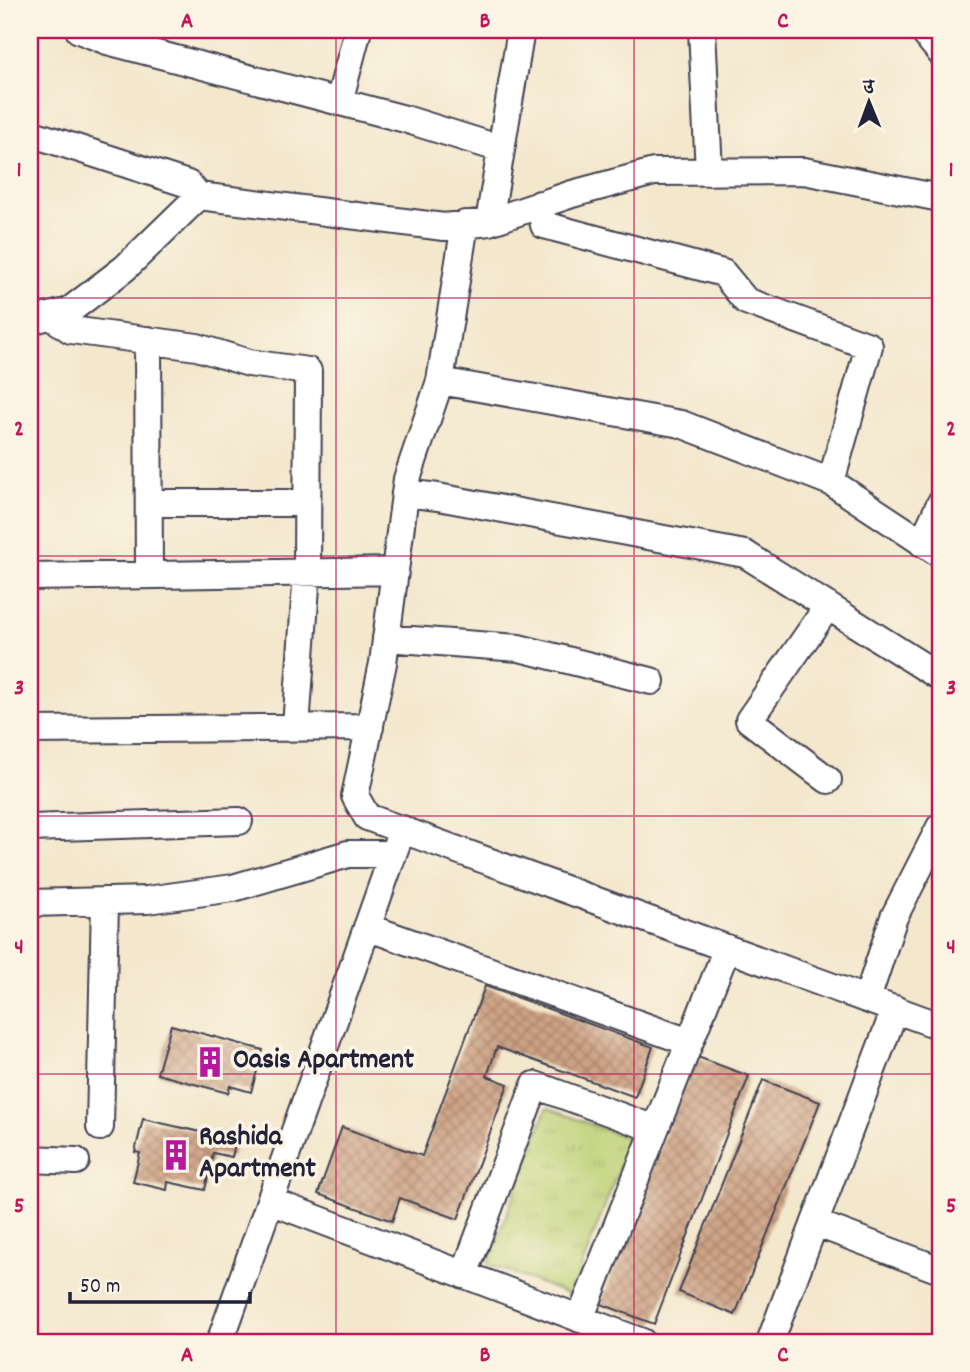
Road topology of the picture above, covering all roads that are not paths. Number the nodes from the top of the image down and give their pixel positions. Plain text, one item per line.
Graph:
1 (79, 30) edge
2 (358, 30) edge
3 (521, 30) edge
4 (702, 30) edge
5 (922, 30) edge
6 (940, 52) edge
7 (339, 102) junction
8 (30, 133) edge
9 (501, 149) junction
10 (709, 172) junction
11 (199, 196) junction
12 (940, 198) edge
13 (540, 204) junction
14 (477, 223) junction
15 (40, 318) edge
16 (148, 340) junction
17 (440, 381) junction
18 (831, 482) junction
19 (405, 494) junction
20 (149, 503) junction
21 (307, 503) junction
22 (940, 504) edge
23 (931, 548) edge
24 (395, 570) junction
25 (307, 572) junction
26 (149, 575) junction
27 (30, 577) edge
28 (828, 606) junction
29 (386, 638) junction
30 (940, 677) edge
31 (651, 681) dead end
32 (296, 727) junction
33 (370, 727) junction
34 (30, 730) edge
35 (828, 780) dead end
36 (239, 821) dead end
37 (940, 827) edge
38 (30, 828) edge
39 (402, 829) junction
40 (393, 855) junction
41 (106, 901) junction
42 (30, 903) edge
43 (367, 928) junction
44 (726, 948) junction
45 (867, 999) junction
46 (895, 1009) junction
47 (940, 1026) edge
48 (689, 1042) junction
49 (100, 1127) dead end
50 (655, 1129) junction
51 (30, 1159) edge
52 (76, 1161) dead end
53 (270, 1201) junction
54 (815, 1223) junction
55 (940, 1270) edge
56 (464, 1275) junction
57 (580, 1319) junction
58 (220, 1342) edge
59 (642, 1342) edge
60 (770, 1342) edge

1 - 7 street
2 - 7 street
3 - 9 street
4 - 10 street
5 - 6 street
7 - 9 street
8 - 11 street
9 - 14 street
10 - 12 street
10 - 13 street
11 - 14 street
11 - 15 street
13 - 14 street
13 - 18 street
14 - 17 street
15 - 16 street
16 - 20 street
16 - 21 street
17 - 18 street
17 - 19 street
18 - 23 street
19 - 24 street
19 - 28 street
20 - 21 street
20 - 26 street
21 - 25 street
22 - 23 street
24 - 25 street
24 - 29 street
25 - 26 street
25 - 32 street
26 - 27 street
28 - 30 street
28 - 35 street
29 - 31 street
29 - 33 street
32 - 33 street
32 - 34 street
33 - 39 street
36 - 38 street
37 - 45 street
39 - 40 street
39 - 44 street
40 - 41 street
40 - 43 street
41 - 42 street
41 - 49 street
43 - 48 street
43 - 53 street
44 - 45 street
44 - 48 street
45 - 46 street
46 - 47 street
46 - 54 street
48 - 50 street
50 - 56 street
50 - 57 street
51 - 52 street
53 - 56 street
53 - 58 street
54 - 55 street
54 - 60 street
56 - 57 street
57 - 59 street

